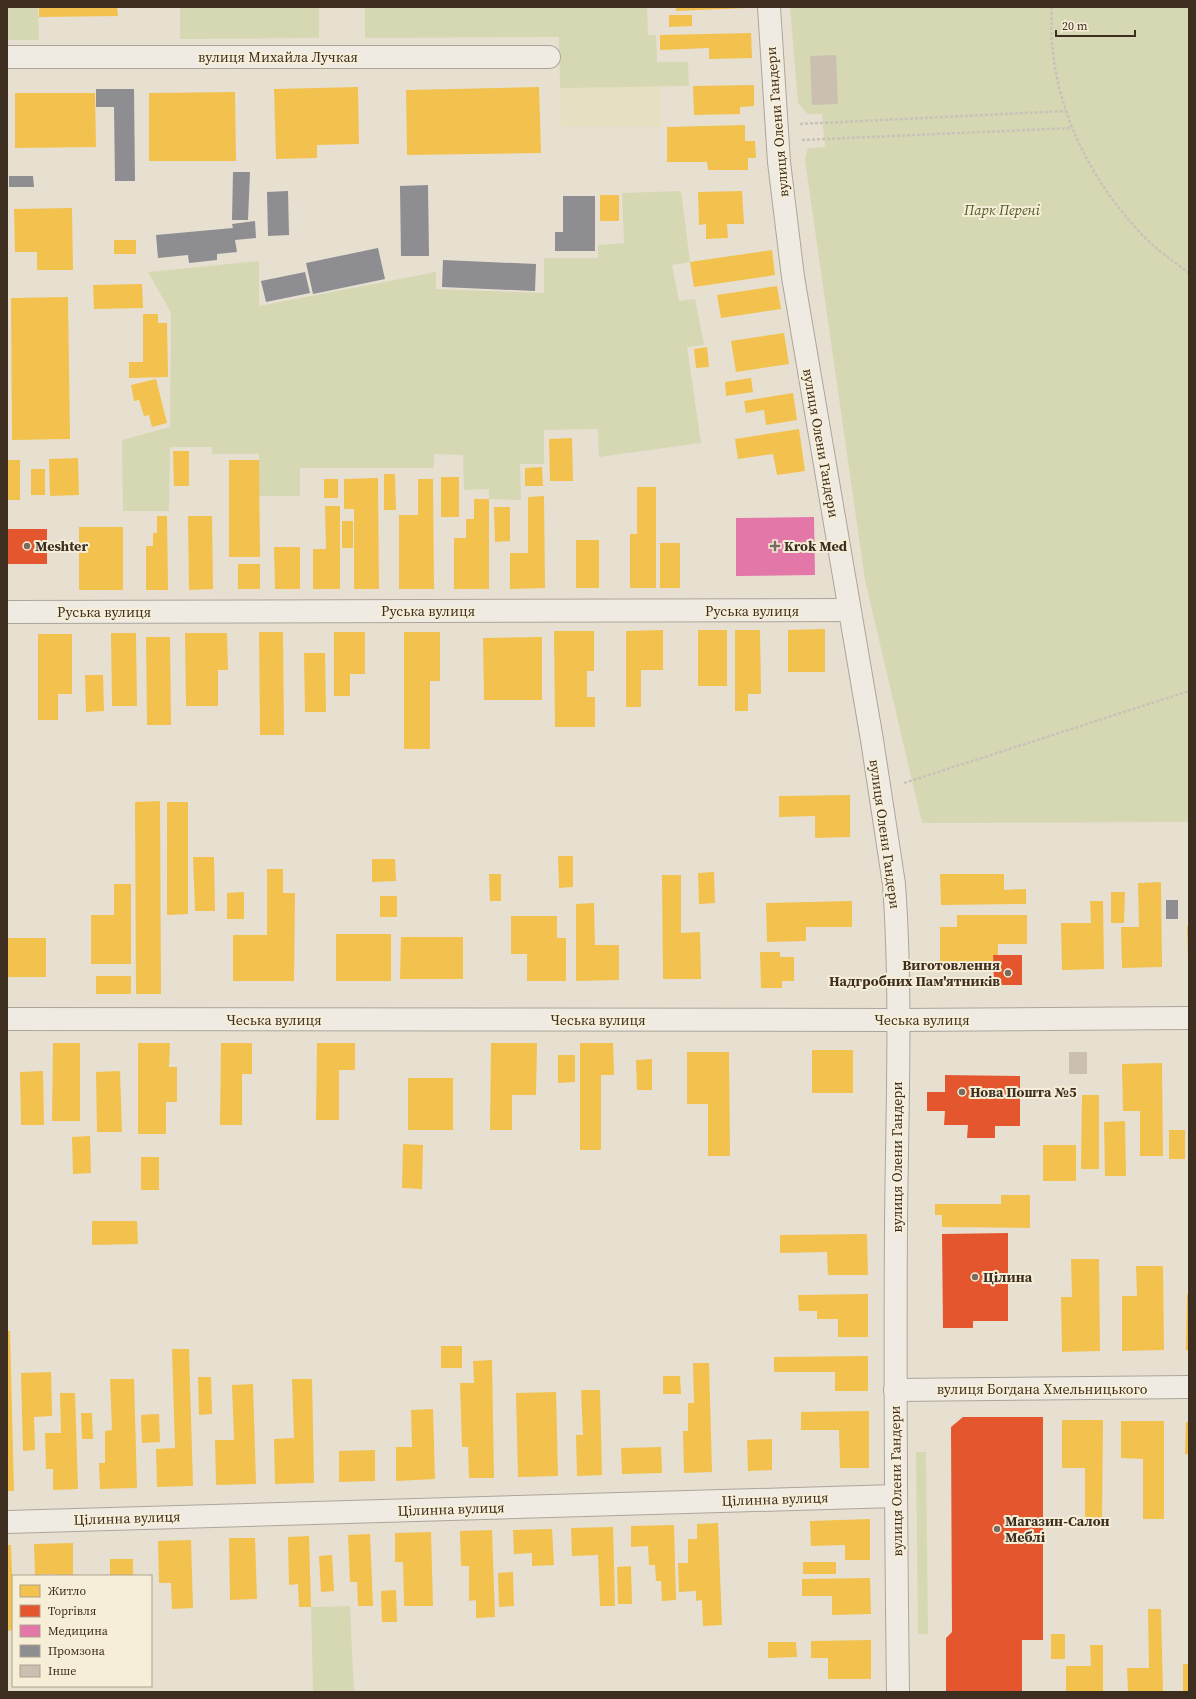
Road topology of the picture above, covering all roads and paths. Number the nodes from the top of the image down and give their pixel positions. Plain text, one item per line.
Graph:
1 (769, 7) edge
2 (1052, 7) edge
3 (7, 57) edge
4 (549, 57) dead end
5 (1066, 112) junction
6 (1072, 128) junction
7 (776, 133) junction
8 (1189, 273) edge
9 (849, 610) junction
10 (7, 612) edge
11 (1189, 691) edge
12 (880, 790) junction
13 (1189, 1018) edge
14 (7, 1019) edge
15 (898, 1020) junction
16 (1189, 1387) edge
17 (895, 1390) junction
18 (895, 1496) junction
19 (7, 1522) edge
20 (898, 1692) edge

1 - 7 street, вулиця Олени Гандери
2 - 5 path
3 - 4 street, вулиця Михайла Лучкая
5 - 6 path
5 - 7 path
6 - 7 path
6 - 8 path
7 - 9 street, вулиця Олени Гандери
9 - 10 street, Руська вулиця
9 - 12 street, вулиця Олени Гандери
11 - 12 path
12 - 15 street, вулиця Олени Гандери
13 - 15 street, Чеська вулиця
14 - 15 street, Чеська вулиця
15 - 17 street, вулиця Олени Гандери
16 - 17 street, вулиця Богдана Хмельницького
17 - 18 street, вулиця Олени Гандери
18 - 19 street, Цілинна вулиця
18 - 20 street, вулиця Олени Гандери

